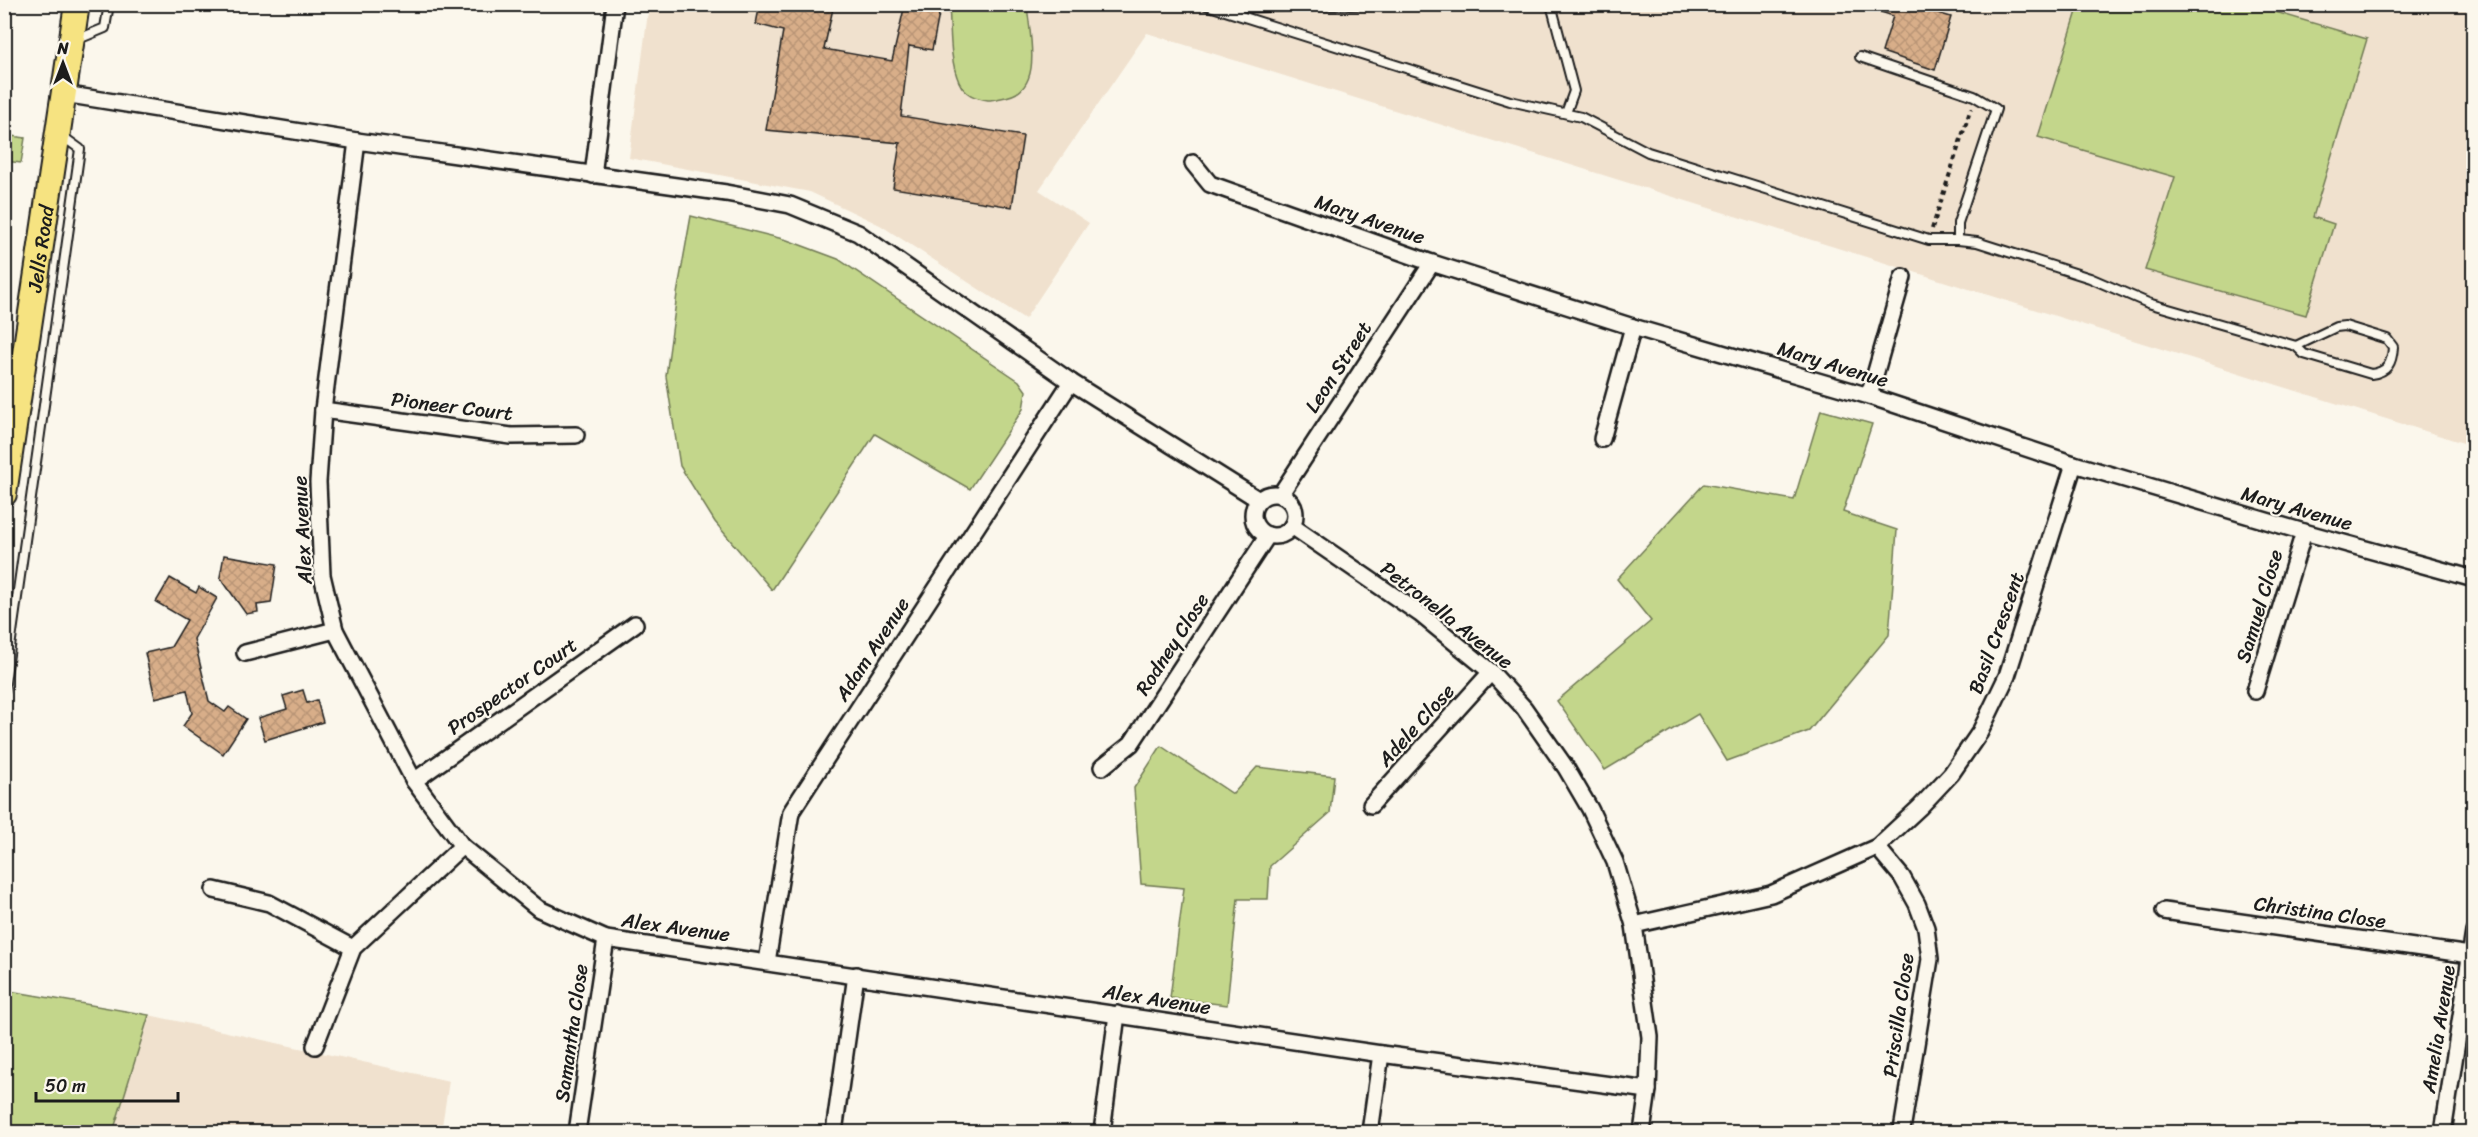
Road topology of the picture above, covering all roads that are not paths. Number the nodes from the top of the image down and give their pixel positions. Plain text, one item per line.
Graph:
1 (77, 4) edge
2 (109, 4) edge
3 (615, 4) edge
4 (1203, 4) edge
5 (1392, 4) edge
6 (1547, 4) edge
7 (1214, 8) junction
8 (72, 42) junction
9 (1860, 57) dead end
10 (64, 94) junction
11 (1566, 112) junction
12 (58, 134) junction
13 (357, 141) junction
14 (1193, 163) dead end
15 (593, 175) junction
16 (1958, 240) junction
17 (1432, 263) junction
18 (1903, 277) dead end
19 (1633, 327) junction
20 (2296, 346) junction
21 (13, 375) edge
22 (1071, 382) junction
23 (1869, 396) junction
24 (323, 410) junction
25 (576, 435) dead end
26 (1602, 439) dead end
27 (2074, 464) junction
28 (4, 494) edge
29 (1280, 495) junction
30 (1259, 500) junction
31 (1292, 526) junction
32 (2304, 532) junction
33 (1268, 535) junction
34 (2474, 579) edge
35 (635, 624) dead end
36 (335, 630) junction
37 (245, 653) dead end
38 (1491, 672) junction
39 (4, 690) edge
40 (2255, 691) dead end
41 (1102, 767) dead end
42 (414, 781) junction
43 (1371, 805) dead end
44 (462, 846) junction
45 (1877, 847) junction
46 (214, 890) dead end
47 (2164, 911) dead end
48 (1634, 925) junction
49 (2474, 932) edge
50 (606, 939) junction
51 (353, 948) junction
52 (2470, 955) junction
53 (767, 962) junction
54 (856, 975) junction
55 (1117, 1014) junction
56 (315, 1047) dead end
57 (1381, 1054) junction
58 (1647, 1090) junction
59 (1902, 1130) dead end
60 (577, 1132) edge
61 (834, 1132) edge
62 (1102, 1132) edge
63 (1370, 1132) edge
64 (1641, 1132) edge
65 (2443, 1132) edge

1 - 8 main road, Jells Road
2 - 8 lane
3 - 15 street
4 - 7 lane
5 - 7 lane
6 - 11 lane
7 - 11 lane
8 - 10 main road, Jells Road
9 - 16 lane
10 - 12 main road, Jells Road
10 - 13 street
11 - 16 lane
12 - 21 main road, Jells Road
12 - 39 lane
13 - 15 street
13 - 24 street, Alex Avenue
14 - 17 street, Mary Avenue
15 - 22 street
16 - 20 lane
17 - 19 street, Mary Avenue
17 - 29 street, Leon Street
18 - 23 street
19 - 23 street, Mary Avenue
19 - 26 street
20 - 20 lane
21 - 28 main road, Jells Road
22 - 30 street
22 - 53 street, Adam Avenue
23 - 27 street, Mary Avenue
24 - 25 street, Pioneer Court
24 - 36 street, Alex Avenue
27 - 32 street, Mary Avenue
27 - 45 street, Basil Crescent
29 - 30 street
29 - 31 street
30 - 33 street
31 - 33 street
31 - 38 street, Petronella Avenue
32 - 34 street, Mary Avenue
32 - 40 street, Samuel Close
33 - 41 street, Rodney Close
35 - 42 street, Prospector Court
36 - 37 street
36 - 42 street, Alex Avenue
38 - 43 street, Adele Close
38 - 48 street, Petronella Avenue
42 - 44 street, Alex Avenue
44 - 50 street, Alex Avenue
44 - 51 street
45 - 48 street, Basil Crescent
45 - 59 street, Priscilla Close
46 - 51 street
47 - 52 street, Christina Close
48 - 58 street, Petronella Avenue
49 - 52 street, Amelia Avenue
50 - 53 street, Alex Avenue
50 - 60 street, Samantha Close
51 - 56 street
52 - 65 street, Amelia Avenue
53 - 54 street, Alex Avenue
54 - 55 street, Alex Avenue
54 - 61 street
55 - 57 street, Alex Avenue
55 - 62 street
57 - 58 street, Alex Avenue
57 - 63 street
58 - 64 street, Petronella Avenue

